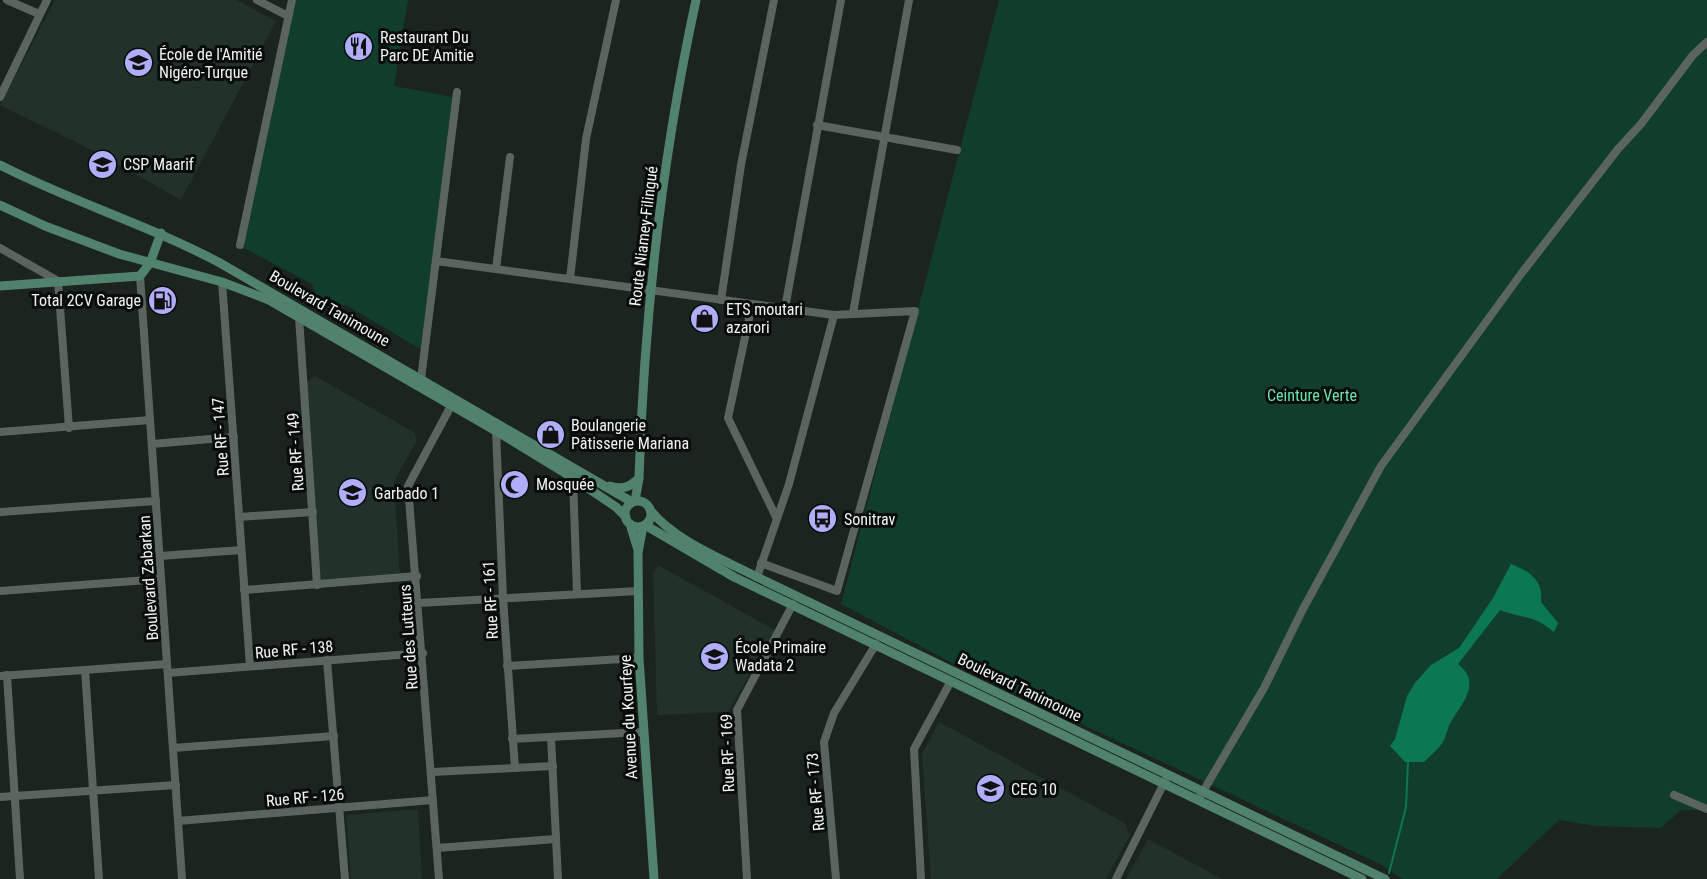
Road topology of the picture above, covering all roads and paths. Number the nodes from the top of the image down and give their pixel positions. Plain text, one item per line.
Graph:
1 (7, 0) edge
2 (47, 0) edge
3 (257, 0) edge
4 (292, 0) edge
5 (616, 0) edge
6 (696, 0) edge
7 (774, 0) edge
8 (841, 0) edge
9 (909, 0) edge
10 (39, 14) junction
11 (288, 16) junction
12 (1707, 42) edge
13 (457, 93) dead end
14 (0, 97) edge
15 (817, 125) junction
16 (884, 137) junction
17 (957, 150) dead end
18 (510, 158) dead end
19 (0, 165) edge
20 (0, 205) edge
21 (161, 233) junction
22 (240, 245) dead end
23 (0, 248) edge
24 (436, 261) junction
25 (150, 263) junction
26 (496, 269) junction
27 (140, 276) junction
28 (570, 279) junction
29 (58, 281) junction
30 (222, 282) junction
31 (0, 286) edge
32 (650, 290) junction
33 (721, 300) junction
34 (752, 304) junction
35 (786, 308) junction
36 (853, 313) junction
37 (834, 315) junction
38 (299, 317) junction
39 (421, 379) junction
40 (452, 404) junction
41 (150, 420) junction
42 (69, 428) junction
43 (496, 430) junction
44 (0, 432) edge
45 (234, 437) junction
46 (152, 444) junction
47 (573, 478) junction
48 (639, 478) junction
49 (600, 484) junction
50 (156, 501) junction
51 (634, 502) junction
52 (649, 507) junction
53 (0, 512) edge
54 (313, 512) junction
55 (239, 517) junction
56 (776, 517) junction
57 (628, 520) junction
58 (644, 525) junction
59 (241, 550) junction
60 (638, 553) junction
61 (160, 556) junction
62 (761, 563) junction
63 (417, 576) junction
64 (757, 577) junction
65 (161, 579) junction
66 (317, 585) junction
67 (244, 590) junction
68 (0, 591) edge
69 (638, 591) junction
70 (577, 593) junction
71 (503, 598) junction
72 (419, 603) junction
73 (793, 604) junction
74 (876, 644) junction
75 (423, 652) junction
76 (639, 658) junction
77 (327, 660) junction
78 (250, 666) junction
79 (507, 666) junction
80 (933, 667) junction
81 (168, 669) junction
82 (85, 670) junction
83 (3, 676) edge
84 (951, 681) junction
85 (643, 732) junction
86 (334, 736) junction
87 (551, 737) junction
88 (512, 739) junction
89 (173, 748) junction
90 (553, 766) junction
91 (515, 768) junction
92 (432, 772) junction
93 (1167, 777) junction
94 (176, 785) junction
95 (93, 791) junction
96 (1674, 795) dead end
97 (14, 796) junction
98 (1201, 796) junction
99 (0, 797) edge
100 (434, 800) junction
101 (340, 808) junction
102 (1707, 809) edge
103 (178, 820) junction
104 (556, 839) junction
105 (437, 848) junction
106 (1347, 876) edge
107 (345, 878) edge
108 (20, 879) edge
109 (99, 879) edge
110 (182, 879) edge
111 (334, 879) edge
112 (439, 879) edge
113 (558, 879) edge
114 (654, 879) edge
115 (747, 879) edge
116 (836, 879) edge
117 (921, 879) edge
118 (1116, 879) edge
119 (1362, 879) edge
120 (1385, 879) edge

1 - 10 street
2 - 10 street
3 - 11 street
4 - 11 street
5 - 28 street
6 - 32 main road, Route Niamey-Filingué
7 - 33 street
8 - 15 street
9 - 16 street
10 - 14 street
11 - 22 street
12 - 98 street
13 - 24 street
15 - 16 street
15 - 35 street
16 - 17 street
16 - 36 street
18 - 26 street
19 - 21 main road, Boulevard Tanimoune
20 - 25 main road, Boulevard Tanimoune
21 - 25 main road
21 - 39 main road, Boulevard Tanimoune
23 - 29 street
24 - 26 street
24 - 39 street
25 - 27 main road
25 - 30 main road, Boulevard Tanimoune
26 - 28 street
27 - 29 main road
27 - 41 street, Boulevard Zabarkan
28 - 32 street
29 - 31 main road
29 - 42 street
30 - 38 main road, Boulevard Tanimoune
30 - 45 street, Rue RF - 147
32 - 33 street
32 - 48 main road, Route Niamey-Filingué
33 - 34 street
34 - 35 street
34 - 56 street
35 - 37 street
36 - 37 street
36 - 62 street
37 - 56 street
38 - 40 main road, Boulevard Tanimoune
38 - 54 street, Rue RF - 149
39 - 49 main road, Boulevard Tanimoune
40 - 43 main road, Boulevard Tanimoune
40 - 63 street, Rue des Lutteurs
41 - 42 street
41 - 46 street, Boulevard Zabarkan
42 - 44 street
43 - 47 main road, Boulevard Tanimoune
43 - 71 street, Rue RF - 161
45 - 46 street
45 - 55 street, Rue RF - 147
46 - 50 street, Boulevard Zabarkan
47 - 57 main road, Boulevard Tanimoune
47 - 70 street
48 - 49 main road
48 - 51 main road, Route Niamey-Filingué
48 - 52 main road, Route Niamey-Filingué
49 - 51 main road, Boulevard Tanimoune
50 - 53 street
50 - 61 street, Boulevard Zabarkan
51 - 52 main road
51 - 57 main road
52 - 58 main road
52 - 64 main road, Boulevard Tanimoune
54 - 55 street
54 - 66 street, Rue RF - 149
55 - 59 street, Rue RF - 147
56 - 62 street
57 - 58 main road
57 - 60 main road, Avenue du Kourfeye
58 - 60 main road, Avenue du Kourfeye
58 - 73 main road, Boulevard Tanimoune
59 - 61 street
59 - 67 street, Rue RF - 147
60 - 69 main road, Avenue du Kourfeye
61 - 65 street, Boulevard Zabarkan
62 - 64 street
63 - 66 street
63 - 72 street, Rue des Lutteurs
64 - 80 main road, Boulevard Tanimoune
65 - 68 street
65 - 81 street, Boulevard Zabarkan
66 - 67 street
67 - 78 street, Rue RF - 147
69 - 70 street
69 - 76 main road, Avenue du Kourfeye
70 - 71 street
71 - 72 street
71 - 79 street, Rue RF - 161
72 - 75 street, Rue des Lutteurs
73 - 74 main road, Boulevard Tanimoune
73 - 115 street, Rue RF - 169
74 - 80 main road, Boulevard Tanimoune
74 - 116 street, Rue RF - 173
75 - 77 street, Rue RF - 138
75 - 92 street, Rue des Lutteurs
76 - 79 street
76 - 85 main road, Avenue du Kourfeye
77 - 78 street, Rue RF - 138
77 - 86 street
78 - 81 street, Rue RF - 138
79 - 88 street, Rue RF - 161
80 - 84 main road, Boulevard Tanimoune
80 - 93 main road, Boulevard Tanimoune
81 - 82 street, Rue RF - 138
81 - 89 street, Boulevard Zabarkan
82 - 83 street, Rue RF - 138
82 - 95 street
83 - 97 street
84 - 93 main road, Boulevard Tanimoune
84 - 117 street
85 - 87 street
85 - 114 main road, Avenue du Kourfeye
86 - 89 street
86 - 101 street
87 - 88 street
87 - 90 street
88 - 91 street, Rue RF - 161
89 - 94 street, Boulevard Zabarkan
90 - 91 street
90 - 104 street
91 - 92 street
92 - 100 street, Rue des Lutteurs
93 - 98 main road, Boulevard Tanimoune
93 - 118 street
94 - 95 street
94 - 103 street, Boulevard Zabarkan
95 - 97 street
95 - 109 street
96 - 102 street
97 - 99 street
97 - 108 street
98 - 106 main road, Boulevard Tanimoune
98 - 120 main road, Boulevard Tanimoune
100 - 101 street, Rue RF - 126
100 - 105 street, Rue des Lutteurs
101 - 103 street, Rue RF - 126
101 - 107 street
103 - 110 street, Boulevard Zabarkan
104 - 105 street
104 - 113 street
105 - 112 street, Rue des Lutteurs
106 - 119 main road, Boulevard Tanimoune
107 - 111 street

